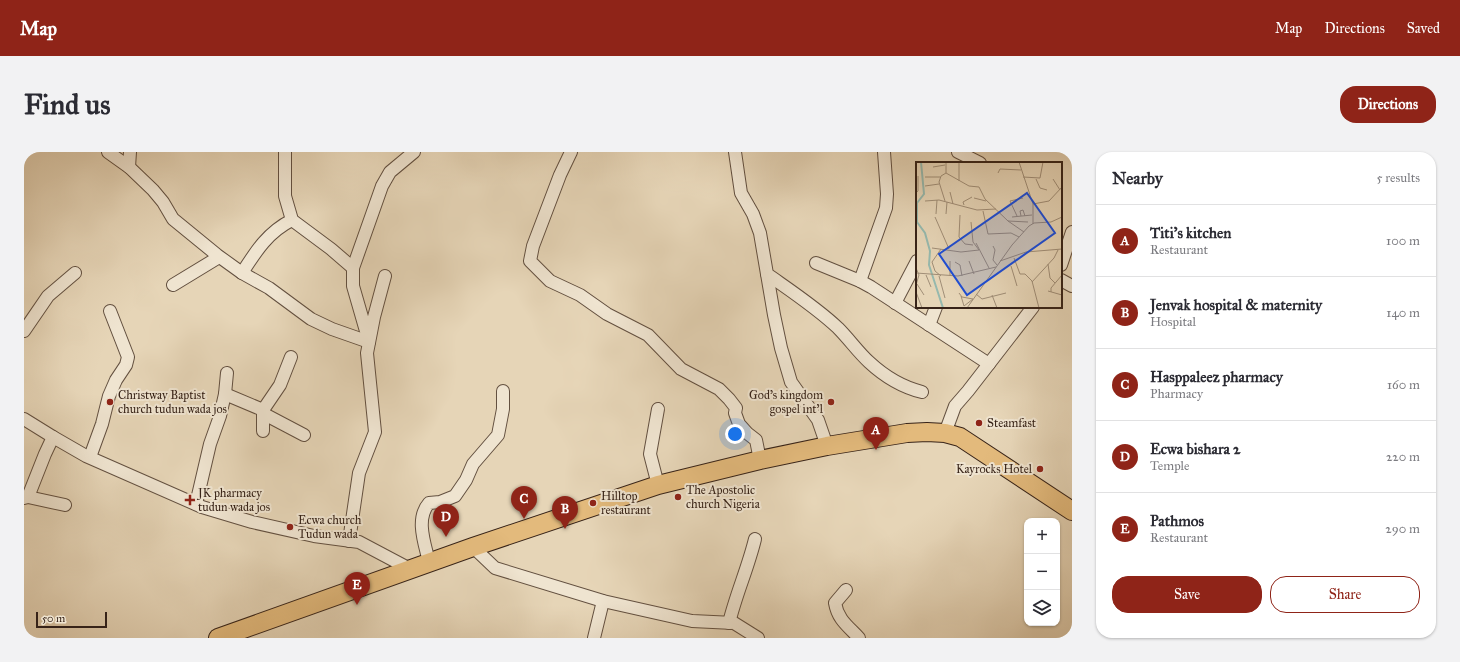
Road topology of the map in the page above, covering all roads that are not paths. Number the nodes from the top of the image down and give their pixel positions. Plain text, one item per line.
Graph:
1 (108, 152) edge
2 (130, 152) edge
3 (285, 152) edge
4 (414, 152) edge
5 (571, 152) edge
6 (735, 152) edge
7 (884, 152) edge
8 (958, 152) edge
9 (978, 162) edge
10 (129, 167) junction
11 (292, 220) junction
12 (1072, 232) edge
13 (219, 257) junction
14 (816, 262) dead end
15 (1062, 262) edge
16 (916, 263) edge
17 (353, 268) junction
18 (75, 273) dead end
19 (242, 273) junction
20 (768, 274) junction
21 (385, 276) dead end
22 (860, 281) junction
23 (1062, 281) edge
24 (173, 285) dead end
25 (1072, 286) edge
26 (895, 303) junction
27 (936, 308) edge
28 (1032, 308) edge
29 (110, 311) dead end
30 (929, 325) junction
31 (24, 331) edge
32 (369, 342) junction
33 (291, 358) dead end
34 (989, 364) junction
35 (227, 374) dead end
36 (503, 391) dead end
37 (922, 392) dead end
38 (225, 394) junction
39 (658, 409) dead end
40 (263, 410) junction
41 (24, 419) edge
42 (263, 431) dead end
43 (945, 433) junction
44 (304, 435) dead end
45 (53, 437) junction
46 (827, 446) junction
47 (90, 457) junction
48 (760, 460) junction
49 (658, 485) junction
50 (26, 498) edge
51 (196, 504) junction
52 (65, 505) dead end
53 (1072, 511) edge
54 (755, 539) dead end
55 (349, 541) junction
56 (473, 547) junction
57 (430, 562) junction
58 (410, 569) junction
59 (846, 590) dead end
60 (603, 601) junction
61 (729, 623) junction
62 (218, 638) edge
63 (594, 638) edge
64 (758, 638) edge
65 (859, 638) edge

1 - 10 street
2 - 10 street
3 - 11 street
4 - 17 street
5 - 48 street
6 - 20 street
7 - 22 street
8 - 9 street
10 - 13 street
11 - 17 street
11 - 19 street
12 - 15 street
13 - 19 street
13 - 24 street
14 - 22 street
16 - 26 street
17 - 32 street
18 - 31 street
19 - 32 street
20 - 37 street
20 - 46 street
21 - 32 street
22 - 26 street
23 - 25 street
26 - 30 street
27 - 30 street
28 - 34 street
29 - 47 street
30 - 34 street
32 - 55 street
33 - 40 street
34 - 43 street
35 - 38 street
36 - 57 street
38 - 40 street
38 - 51 street
39 - 49 street
40 - 42 street
40 - 44 street
41 - 45 street
43 - 46 main road
43 - 53 main road
45 - 47 street
45 - 50 street
46 - 48 main road
47 - 51 street
48 - 49 main road
49 - 56 main road
50 - 52 street
51 - 55 street
54 - 61 street
55 - 58 street
56 - 57 main road
56 - 60 street
57 - 58 main road
58 - 62 main road
59 - 65 street
60 - 61 street
60 - 63 street
61 - 64 street

